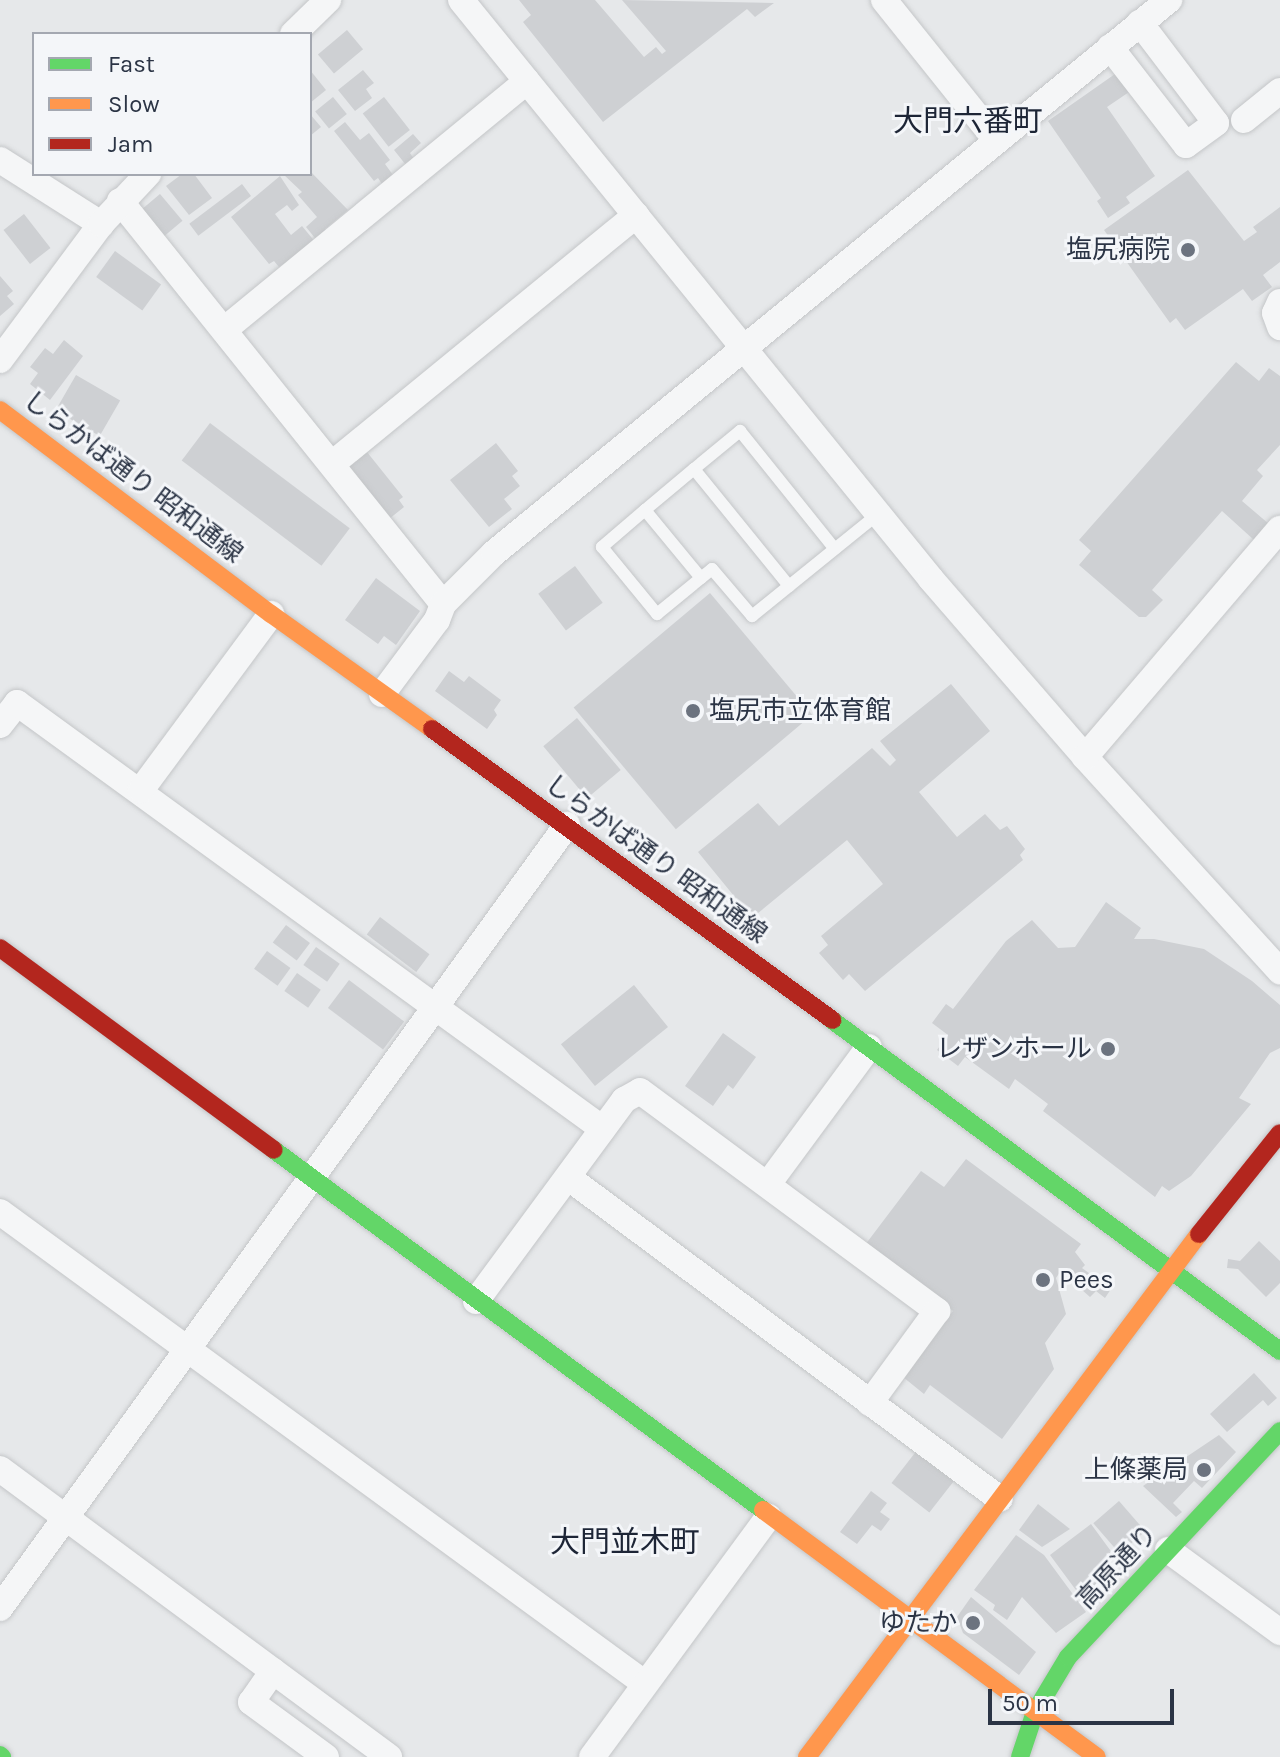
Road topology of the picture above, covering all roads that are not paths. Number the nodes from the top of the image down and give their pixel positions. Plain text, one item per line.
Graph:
1 (328, 0) edge
2 (461, 0) edge
3 (884, 0) edge
4 (1169, 0) edge
5 (1140, 23) junction
6 (295, 32) edge
7 (1110, 47) junction
8 (527, 81) junction
9 (1280, 91) edge
10 (1244, 120) dead end
11 (996, 140) junction
12 (0, 160) edge
13 (146, 176) edge
14 (120, 201) junction
15 (636, 215) junction
16 (101, 224) junction
17 (224, 330) junction
18 (744, 347) junction
19 (0, 360) edge
20 (0, 410) edge
21 (332, 464) junction
22 (694, 469) junction
23 (645, 510) junction
24 (878, 514) junction
25 (1280, 529) edge
26 (835, 549) junction
27 (701, 578) junction
28 (789, 586) junction
29 (443, 604) junction
30 (271, 614) junction
31 (382, 694) junction
32 (0, 725) edge
33 (1085, 757) junction
34 (141, 790) junction
35 (567, 825) junction
36 (0, 948) edge
37 (1280, 971) edge
38 (436, 1008) junction
39 (869, 1047) junction
40 (603, 1129) junction
41 (1280, 1133) edge
42 (310, 1178) junction
43 (569, 1178) junction
44 (768, 1184) junction
45 (0, 1212) edge
46 (1172, 1269) junction
47 (476, 1301) junction
48 (186, 1350) junction
49 (1280, 1351) edge
50 (870, 1403) junction
51 (1280, 1431) edge
52 (0, 1469) edge
53 (1000, 1499) junction
54 (65, 1517) junction
55 (768, 1517) junction
56 (1168, 1550) junction
57 (0, 1608) edge
58 (910, 1618) junction
59 (1280, 1632) edge
60 (273, 1671) junction
61 (644, 1683) junction
62 (1035, 1712) junction
63 (316, 1754) edge
64 (381, 1755) edge
65 (592, 1757) edge
66 (807, 1757) edge
67 (1020, 1757) edge
68 (1097, 1757) edge

1 - 6 street
2 - 8 street
3 - 11 street
4 - 5 street
5 - 7 street
5 - 7 street
7 - 11 street
8 - 15 street
8 - 17 street
9 - 10 street
11 - 18 street
12 - 16 street
13 - 14 street
14 - 16 street
14 - 17 street
15 - 18 street
15 - 21 street
16 - 19 street
17 - 21 street
18 - 24 street
18 - 29 street
20 - 30 street, しらかば通り 昭和通線
21 - 29 street
22 - 23 lane
22 - 26 lane
22 - 28 lane
23 - 27 lane
23 - 27 lane
24 - 26 lane
24 - 33 street
25 - 33 street
26 - 28 lane
27 - 28 lane
29 - 31 street
30 - 31 street, しらかば通り 昭和通線
30 - 34 street
31 - 35 street, しらかば通り 昭和通線
32 - 34 street
33 - 37 street
34 - 38 street
35 - 38 street
35 - 39 street, しらかば通り 昭和通線
36 - 42 street
38 - 40 street
38 - 42 street
39 - 44 street
39 - 46 street, しらかば通り 昭和通線
40 - 43 street
40 - 44 street
41 - 46 street
42 - 47 street
42 - 48 street
43 - 47 street
43 - 50 street
44 - 50 street
45 - 48 street
46 - 49 street, しらかば通り 昭和通線
46 - 53 street
47 - 55 street
48 - 54 street
48 - 61 street
50 - 53 street
51 - 56 street, 高原通り
52 - 54 street
53 - 58 street
54 - 57 street
54 - 60 street
55 - 58 street
55 - 61 street
56 - 59 street
56 - 62 street, 高原通り
58 - 62 street
58 - 66 street
60 - 63 street
60 - 64 street
61 - 65 street
62 - 67 street, 高原通り
62 - 68 street

